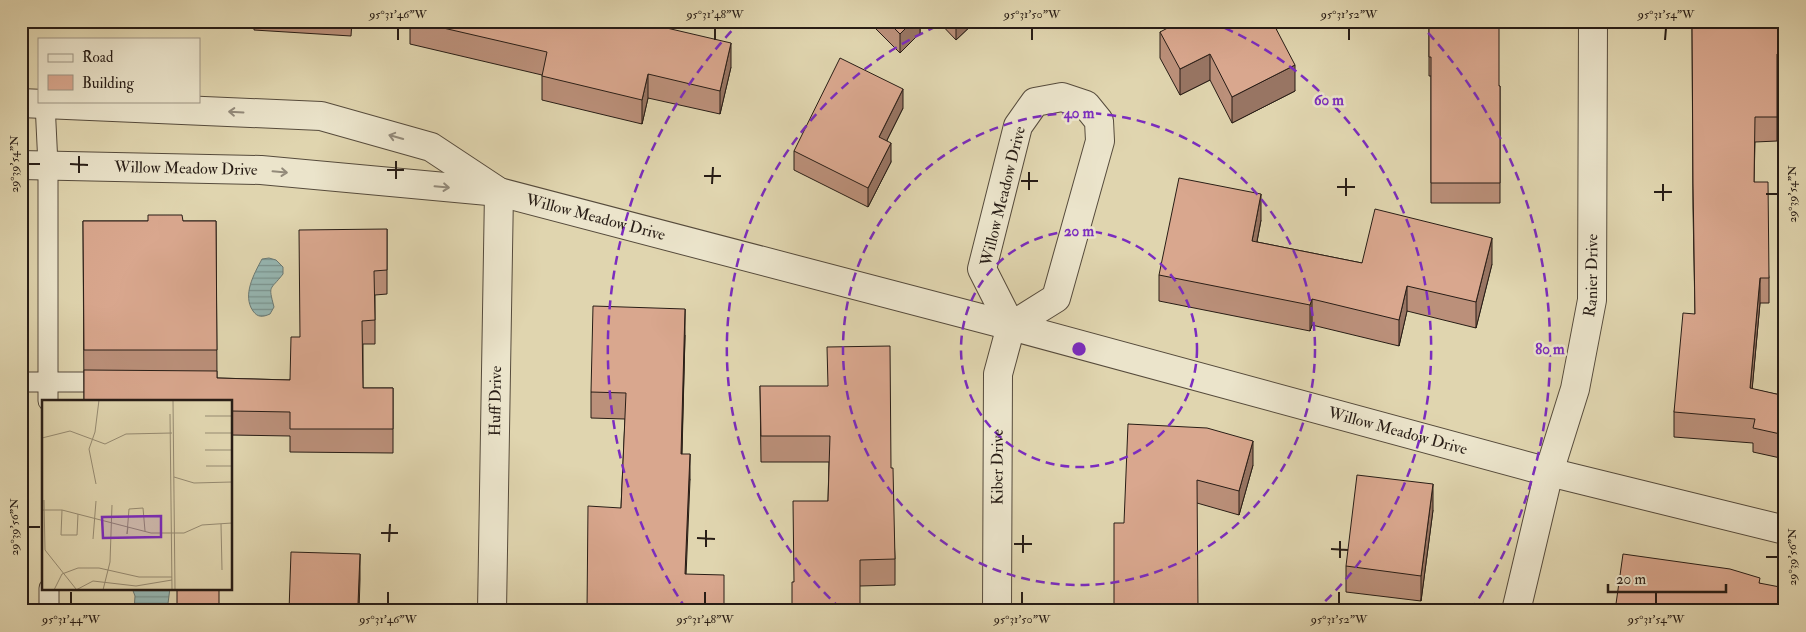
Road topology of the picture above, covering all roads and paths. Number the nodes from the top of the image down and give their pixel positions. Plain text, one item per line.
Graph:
1 (1593, 21) edge
2 (33, 103) edge
3 (34, 165) edge
4 (500, 192) junction
5 (1011, 326) junction
6 (21, 382) edge
7 (124, 382) edge
8 (48, 392) edge
9 (1549, 472) junction
10 (1785, 530) edge
11 (49, 590) edge
12 (49, 611) edge
13 (492, 611) edge
14 (997, 611) edge
15 (1516, 611) edge

1 - 9 street, Ranier Drive
2 - 3 lane
4 -> 2 street, Willow Meadow Drive
3 -> 4 street, Willow Meadow Drive
3 - 8 lane
4 - 5 street, Willow Meadow Drive
4 - 13 street, Huff Drive
5 - 5 street, Willow Meadow Drive
5 - 9 street, Willow Meadow Drive
5 - 14 street, Kiber Drive
6 - 8 lane
7 - 8 lane
9 - 10 street, Willow Meadow Drive
9 - 15 street, Ranier Drive
11 - 12 lane

